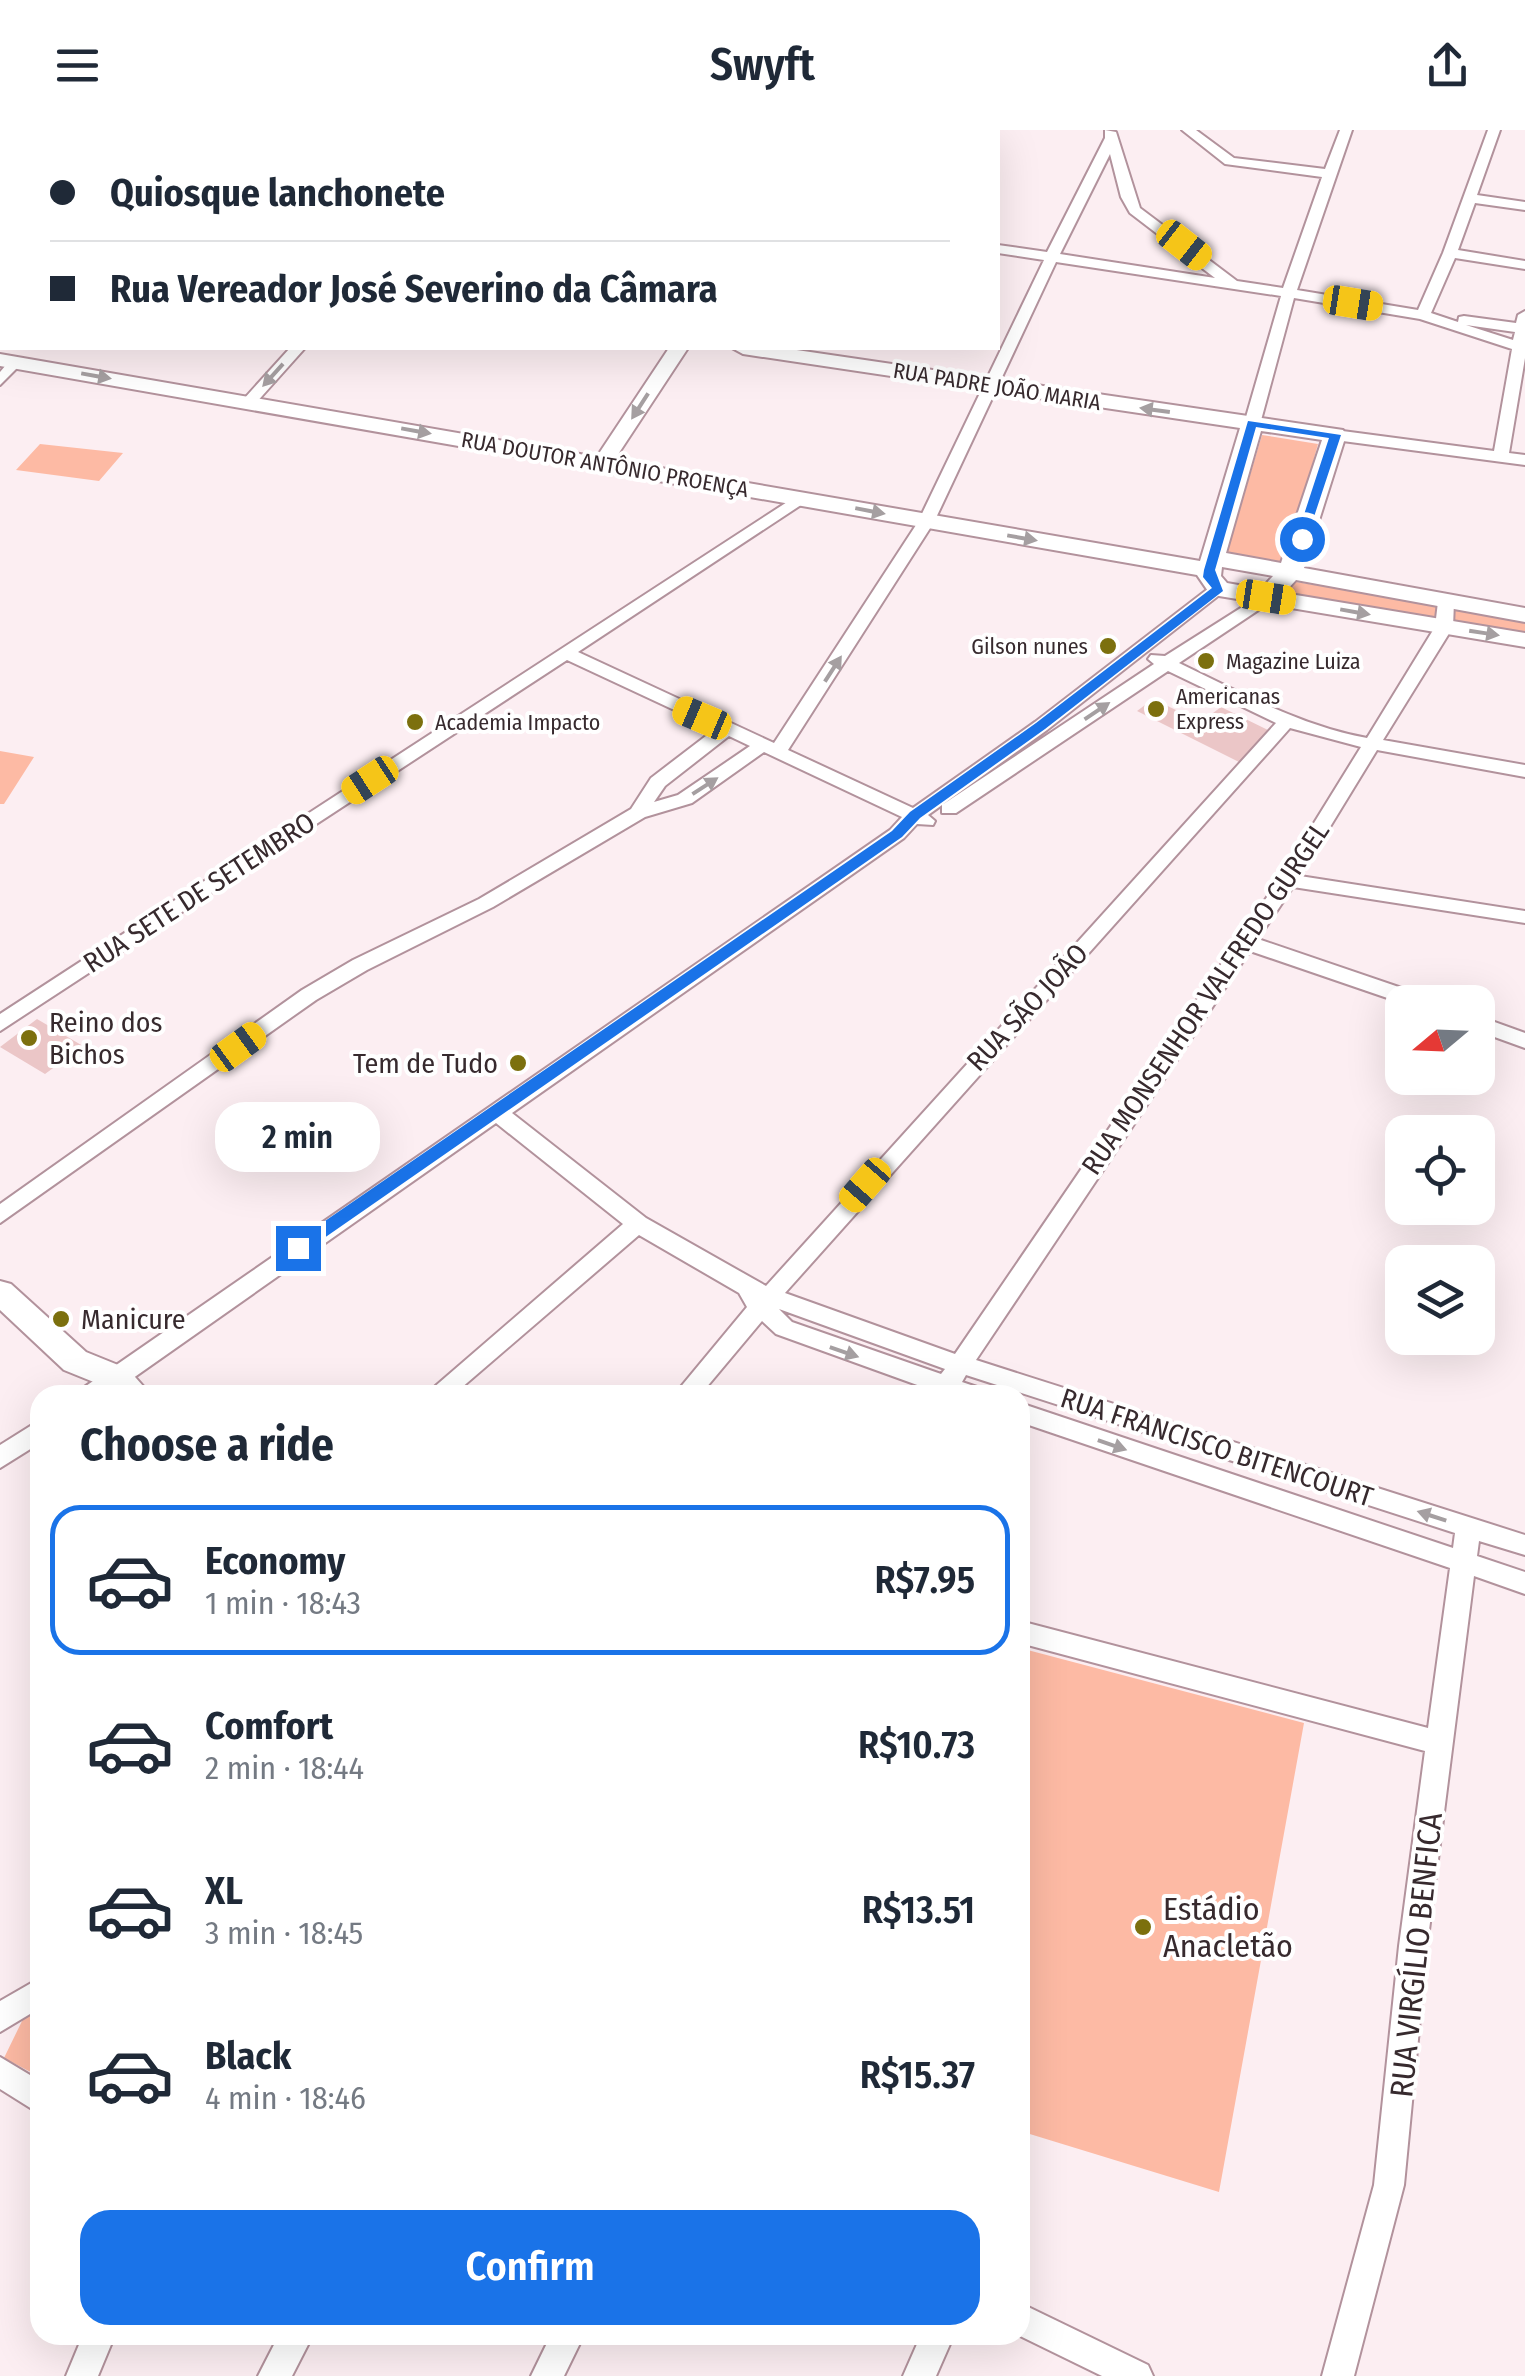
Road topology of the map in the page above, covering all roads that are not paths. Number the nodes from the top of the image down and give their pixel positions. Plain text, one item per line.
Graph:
1 (1188, 130) edge
2 (1346, 130) edge
3 (1494, 130) edge
4 (1111, 133) edge
5 (1332, 174) junction
6 (1107, 195) junction
7 (1471, 198) junction
8 (1525, 206) edge
9 (1000, 249) edge
10 (1450, 253) junction
11 (1055, 258) junction
12 (1525, 265) edge
13 (1233, 286) junction
14 (1288, 293) junction
15 (1424, 316) junction
16 (1441, 321) junction
17 (1524, 324) edge
18 (1521, 348) edge
19 (296, 350) edge
20 (677, 350) edge
21 (756, 350) edge
22 (8, 361) edge
23 (0, 381) edge
24 (988, 385) junction
25 (248, 403) junction
26 (1252, 424) junction
27 (1335, 435) junction
28 (1501, 457) junction
29 (1525, 460) edge
30 (602, 464) junction
31 (800, 498) junction
32 (926, 522) junction
33 (1213, 572) junction
34 (1290, 573) junction
35 (1266, 597) junction
36 (1445, 615) junction
37 (1525, 615) edge
38 (1525, 640) edge
39 (1140, 652) junction
40 (566, 654) junction
41 (1167, 664) junction
42 (1286, 721) junction
43 (1041, 726) junction
44 (728, 728) junction
45 (1060, 736) junction
46 (771, 747) junction
47 (1372, 747) junction
48 (1525, 771) edge
49 (638, 813) junction
50 (922, 819) junction
51 (1288, 880) junction
52 (1525, 917) edge
53 (1246, 942) junction
54 (1385, 990) edge
55 (0, 1024) edge
56 (1495, 1030) edge
57 (1525, 1041) edge
58 (495, 1112) junction
59 (0, 1215) edge
60 (638, 1224) junction
61 (0, 1292) edge
62 (764, 1301) junction
63 (952, 1375) junction
64 (101, 1385) edge
65 (116, 1385) edge
66 (450, 1385) edge
67 (694, 1385) edge
68 (962, 1385) edge
69 (986, 1385) edge
70 (1030, 1398) edge
71 (1030, 1415) edge
72 (30, 1437) edge
73 (0, 1458) edge
74 (1468, 1528) junction
75 (1525, 1546) edge
76 (1464, 1563) junction
77 (1525, 1583) edge
78 (1030, 1635) edge
79 (1441, 1742) junction
80 (30, 1998) edge
81 (0, 2018) edge
82 (0, 2072) edge
83 (30, 2092) edge
84 (1030, 2324) edge
85 (96, 2345) edge
86 (291, 2345) edge
87 (563, 2345) edge
88 (934, 2345) edge
89 (82, 2376) edge
90 (274, 2376) edge
91 (547, 2376) edge
92 (920, 2376) edge
93 (1137, 2376) edge
94 (1338, 2376) edge

1 - 5 street
2 - 5 street
3 - 7 street
4 - 6 street
4 - 6 street
5 - 14 street
6 - 11 street
6 - 13 street
7 - 8 street
7 - 10 street
9 - 11 street
10 - 12 street
10 - 15 street
11 - 13 street
11 - 24 street
13 - 14 street
14 - 15 street
14 - 26 street
15 - 16 street
16 - 17 street
16 - 18 street
17 - 18 street
18 - 28 street
19 -> 25 street
20 -> 30 street
21 - 24 main road, RUA PADRE JOÃO MARIA
22 - 23 street
22 -> 25 main road, RUA DOUTOR ANTÔNIO PROENÇA
26 -> 24 main road, RUA PADRE JOÃO MARIA
24 - 32 street
25 -> 30 main road, RUA DOUTOR ANTÔNIO PROENÇA
26 - 27 main road, RUA PADRE JOÃO MARIA
26 - 33 main road
27 - 28 street
27 - 34 main road
28 - 29 street
30 - 31 main road, RUA DOUTOR ANTÔNIO PROENÇA
31 -> 32 main road, RUA DOUTOR ANTÔNIO PROENÇA
31 - 40 street, RUA SETE DE SETEMBRO
32 -> 33 main road, RUA DOUTOR ANTÔNIO PROENÇA
46 -> 32 street
33 - 34 main road
33 - 35 main road
33 - 39 street
34 - 35 main road
34 - 36 main road
35 -> 36 main road
35 - 41 street
36 - 37 main road
36 -> 38 main road
36 - 47 street, RUA MONSENHOR VALFREDO GURGEL
39 - 41 street
39 - 43 street
40 - 44 street
40 - 55 street, RUA SETE DE SETEMBRO
41 - 42 street
45 -> 41 street
42 - 47 street
42 - 62 street, RUA SÃO JOÃO
43 - 45 street
43 - 50 street
44 - 46 street
44 - 49 street
45 - 50 street
49 -> 46 street
46 - 50 street
47 - 48 street
47 - 51 street, RUA MONSENHOR VALFREDO GURGEL
49 - 59 street
50 - 58 street
51 - 52 street
51 - 53 street, RUA MONSENHOR VALFREDO GURGEL
53 - 54 street
53 - 63 street, RUA MONSENHOR VALFREDO GURGEL
56 - 57 street
58 - 60 street, RUA FRANCISCO BITENCOURT
58 - 65 street
60 - 62 street, RUA FRANCISCO BITENCOURT
60 - 66 street
61 - 64 street
62 - 63 street, RUA FRANCISCO BITENCOURT
62 - 67 street, RUA SÃO JOÃO
63 - 68 street, RUA FRANCISCO BITENCOURT
69 -> 63 street, RUA FRANCISCO BITENCOURT
74 -> 70 street, RUA FRANCISCO BITENCOURT
71 -> 76 street, RUA FRANCISCO BITENCOURT
72 - 73 street
74 - 75 street, RUA FRANCISCO BITENCOURT
74 - 76 street, RUA VIRGÍLIO BENFICA
76 - 77 street, RUA FRANCISCO BITENCOURT
76 - 79 street, RUA VIRGÍLIO BENFICA
78 - 79 street
79 - 94 street, RUA VIRGÍLIO BENFICA
80 - 81 street
82 - 83 street
84 - 93 street
85 - 89 street
86 - 90 street
87 - 91 street
88 - 92 street

